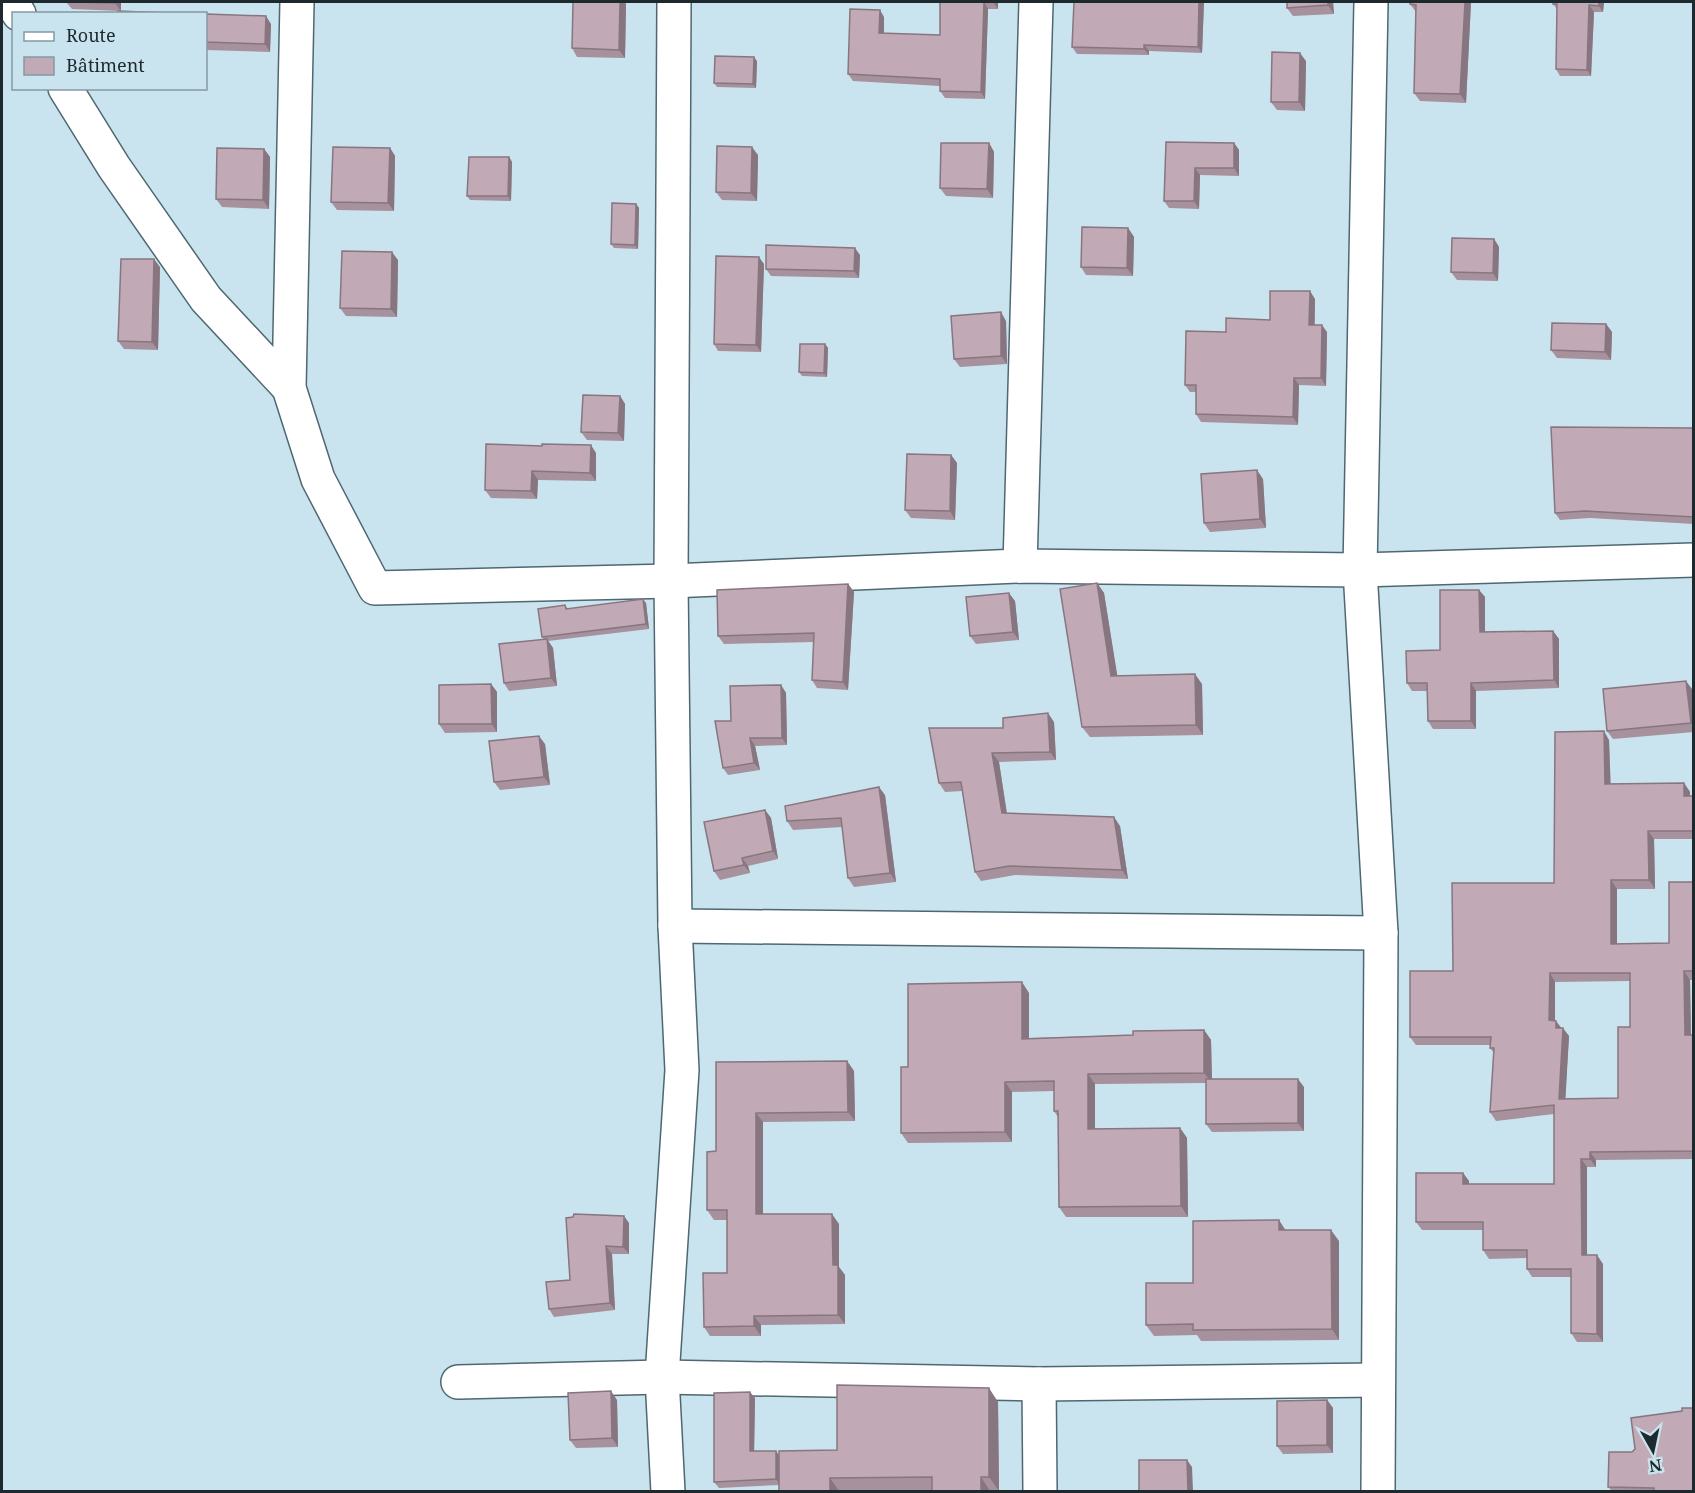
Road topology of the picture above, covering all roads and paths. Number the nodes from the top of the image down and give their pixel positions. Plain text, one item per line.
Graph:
1 (297, 2) edge
2 (675, 2) edge
3 (1036, 2) edge
4 (1371, 2) edge
5 (66, 90) edge
6 (290, 388) junction
7 (1694, 560) edge
8 (1020, 566) junction
9 (1360, 570) junction
10 (671, 582) junction
11 (675, 926) junction
12 (1381, 933) junction
13 (662, 1377) junction
14 (1377, 1380) junction
15 (458, 1382) dead end
16 (1039, 1384) junction
17 (668, 1491) edge
18 (1040, 1491) edge
19 (1378, 1491) edge

1 - 6 street
2 - 10 street
3 - 8 street
4 - 9 street
5 - 6 street
6 - 10 street
7 - 9 street
8 - 9 street
8 - 10 street
9 - 12 street
10 - 11 street
11 - 12 street
11 - 13 street
12 - 14 street
13 - 15 street
13 - 16 street
13 - 17 street
14 - 16 street
14 - 19 street
16 - 18 street

